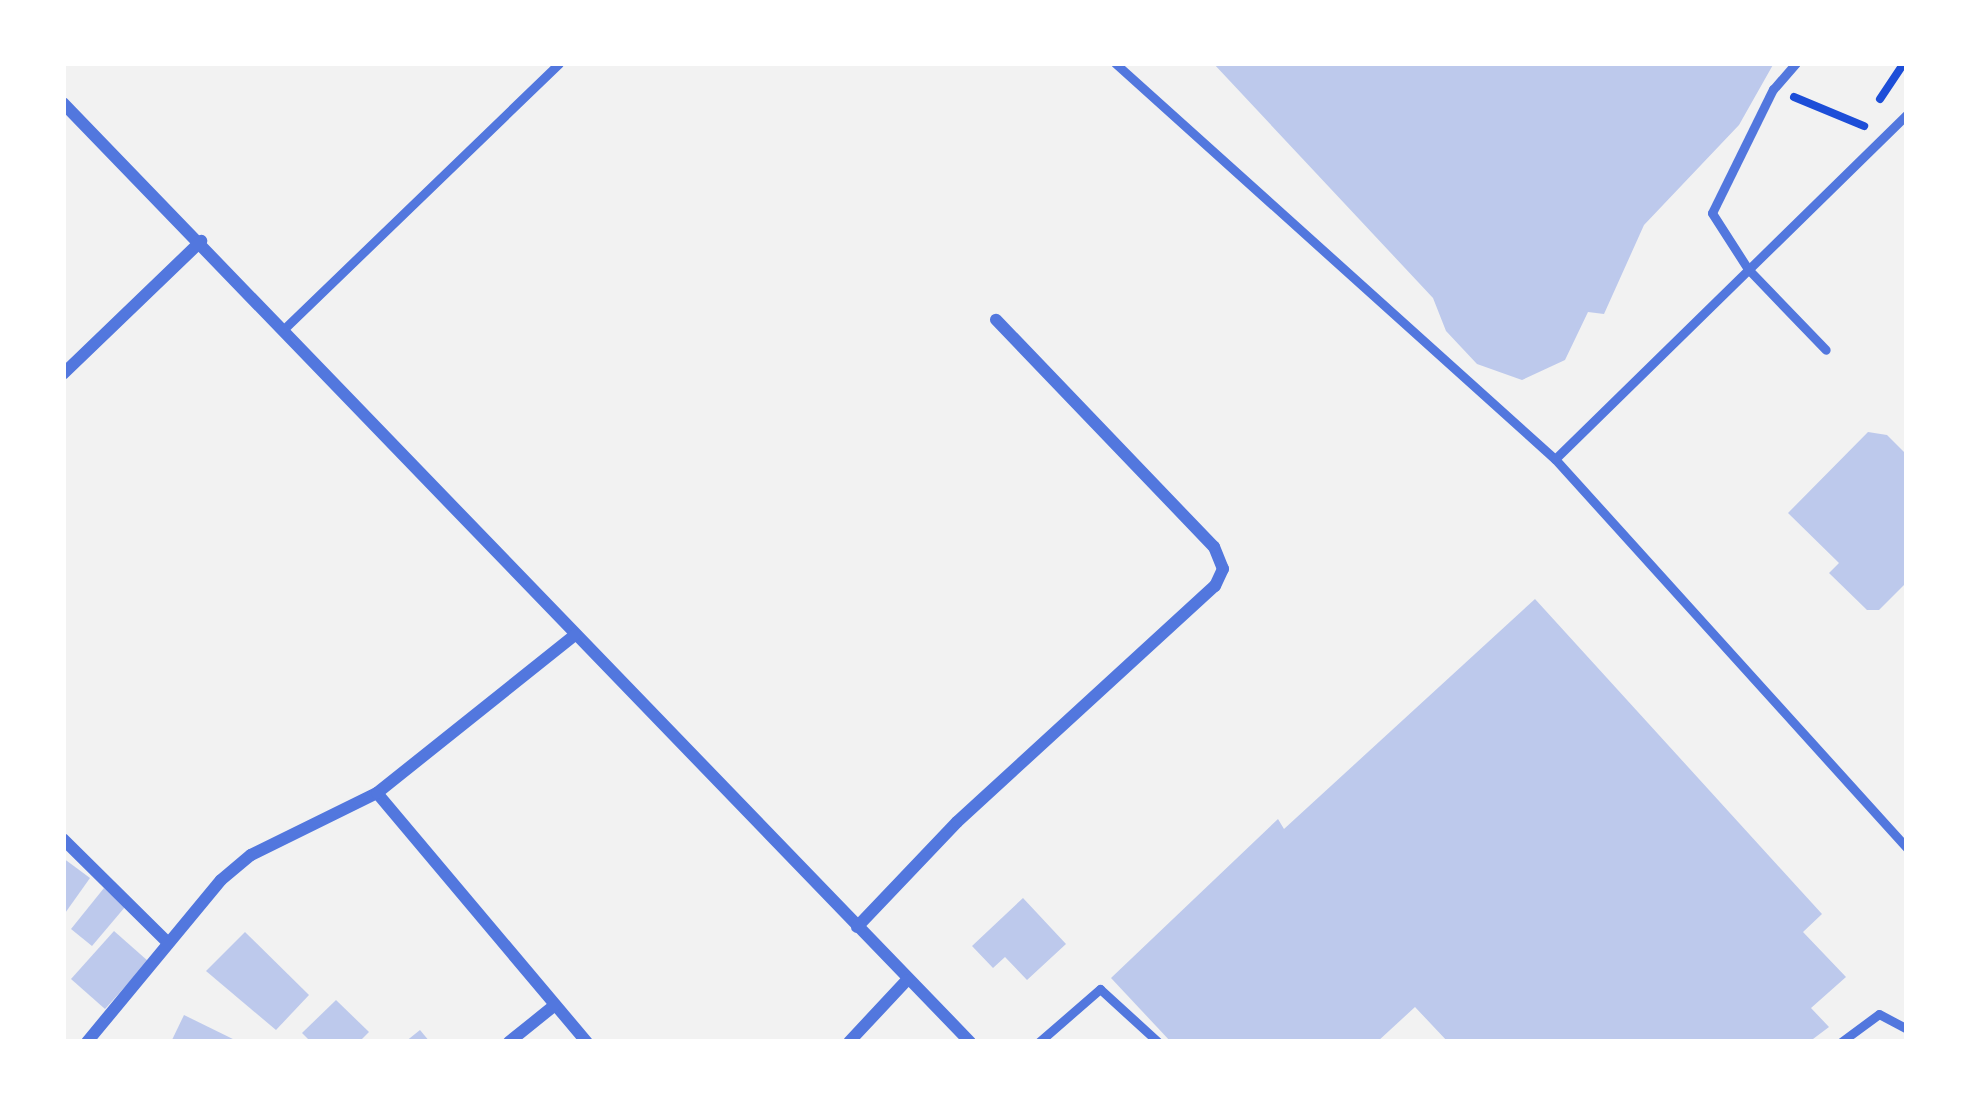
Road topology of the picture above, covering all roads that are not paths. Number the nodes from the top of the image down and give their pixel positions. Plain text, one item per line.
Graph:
1 (559, 63) edge
2 (1114, 63) edge
3 (1796, 63) edge
4 (63, 103) edge
5 (1907, 114) edge
6 (201, 241) junction
7 (1748, 269) junction
8 (996, 320) dead end
9 (287, 326) junction
10 (1826, 350) dead end
11 (63, 374) edge
12 (1555, 458) junction
13 (574, 634) junction
14 (377, 793) junction
15 (63, 838) edge
16 (1907, 848) edge
17 (857, 927) junction
18 (168, 943) junction
19 (907, 980) junction
20 (555, 1005) junction
21 (1907, 1029) edge
22 (87, 1042) edge
23 (508, 1042) edge
24 (587, 1042) edge
25 (849, 1042) edge
26 (970, 1042) edge
27 (1039, 1042) edge
28 (1158, 1042) edge
29 (1841, 1042) edge

1 - 9 lane
2 - 12 lane
3 - 7 lane
4 - 6 street
5 - 7 lane
6 - 9 street
6 - 11 street
7 - 10 lane
7 - 12 lane
8 - 17 street
9 - 13 street
12 - 16 lane
13 - 14 street
13 - 17 street
14 - 18 street
14 - 20 street
15 - 18 street
17 - 19 street
18 - 22 street
19 - 25 street
19 - 26 street
20 - 23 street
20 - 24 street
21 - 29 lane
27 - 28 lane

